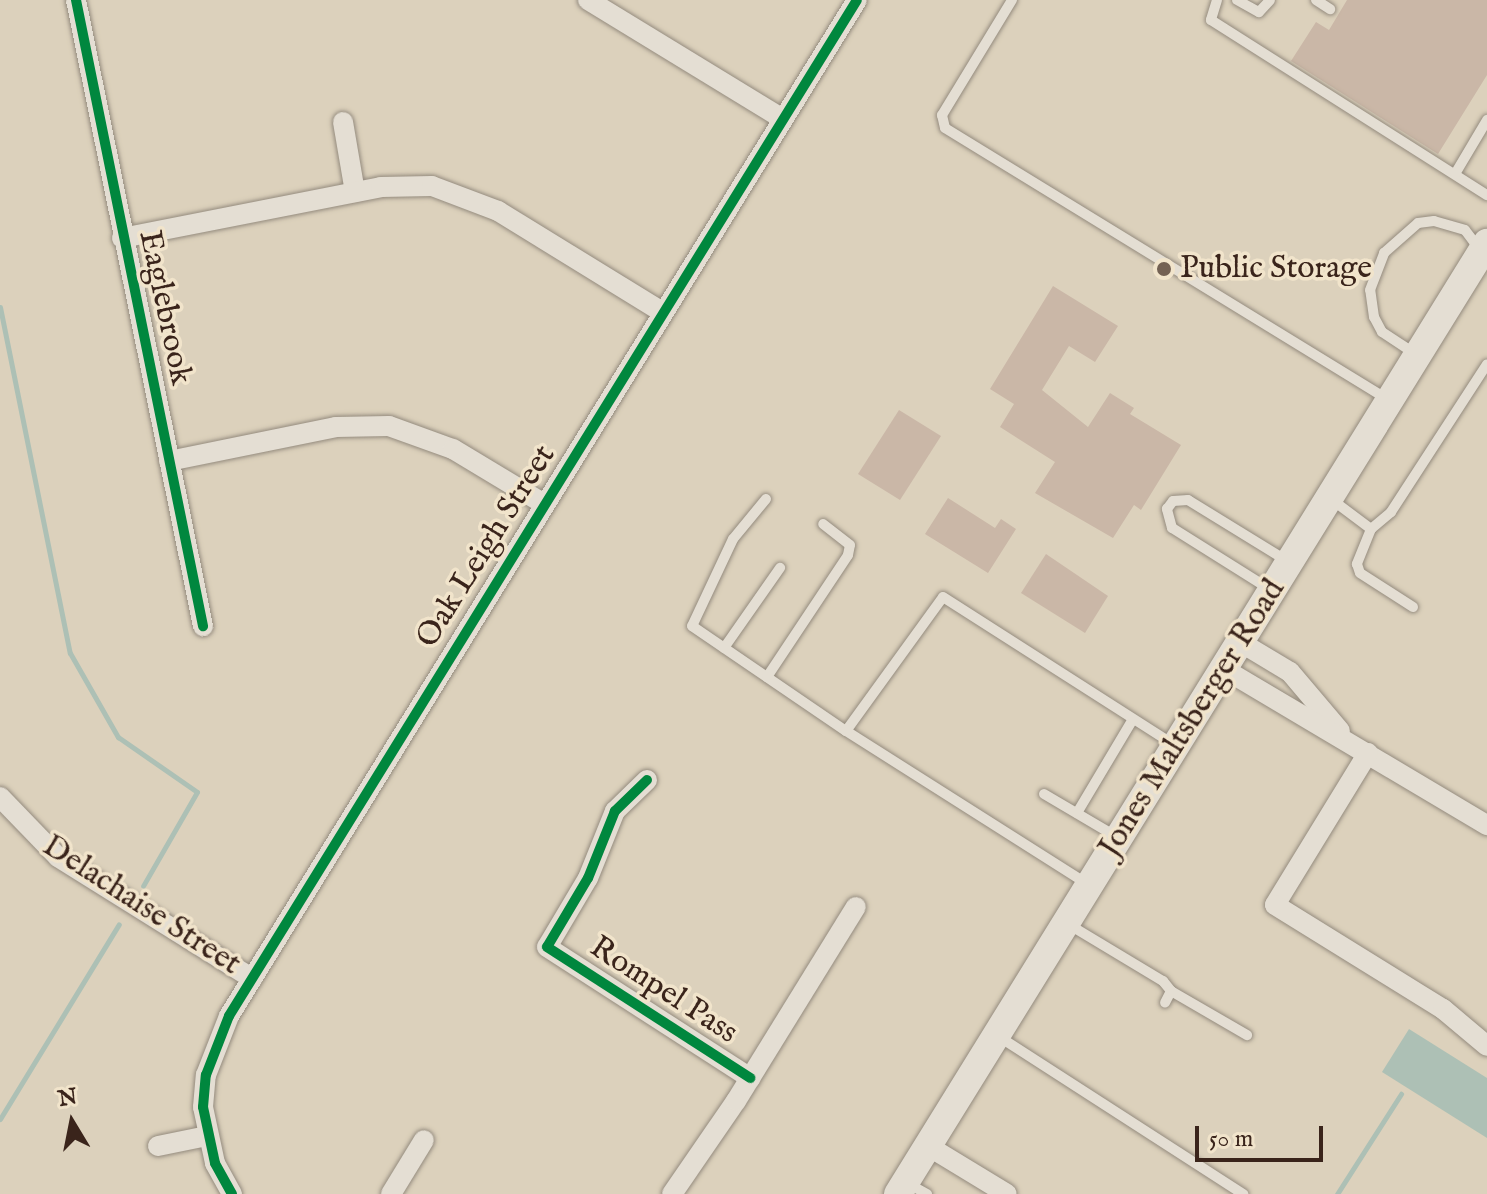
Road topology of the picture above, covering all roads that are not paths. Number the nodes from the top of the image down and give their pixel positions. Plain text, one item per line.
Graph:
1 (76, 0) edge
2 (588, 0) edge
3 (857, 0) edge
4 (1012, 0) edge
5 (1217, 0) edge
6 (1237, 0) edge
7 (1270, 0) edge
8 (1316, 0) edge
9 (1330, 9) dead end
10 (783, 119) junction
11 (1487, 120) edge
12 (343, 122) dead end
13 (1455, 174) junction
14 (355, 192) junction
15 (1487, 195) edge
16 (122, 238) junction
17 (1485, 251) edge
18 (662, 312) junction
19 (1418, 355) junction
20 (1487, 364) edge
21 (1389, 401) junction
22 (169, 461) junction
23 (1329, 498) junction
24 (766, 499) dead end
25 (544, 504) junction
26 (823, 524) dead end
27 (1371, 529) junction
28 (1289, 562) junction
29 (780, 568) dead end
30 (1272, 590) junction
31 (1413, 607) dead end
32 (203, 626) dead end
33 (1240, 642) junction
34 (724, 648) junction
35 (1224, 669) junction
36 (767, 677) junction
37 (1133, 719) junction
38 (846, 731) junction
39 (1342, 735) junction
40 (1176, 746) junction
41 (1368, 753) junction
42 (647, 780) dead end
43 (1044, 794) dead end
44 (0, 797) edge
45 (1077, 813) junction
46 (1486, 822) edge
47 (1119, 838) junction
48 (1090, 885) junction
49 (856, 907) dead end
50 (1066, 923) junction
51 (252, 978) junction
52 (1171, 991) junction
53 (1165, 1003) dead end
54 (996, 1035) junction
55 (1247, 1035) dead end
56 (1487, 1046) edge
57 (750, 1078) junction
58 (207, 1136) junction
59 (424, 1140) dead end
60 (158, 1146) dead end
61 (928, 1146) junction
62 (910, 1190) edge
63 (232, 1194) edge
64 (391, 1194) edge
65 (672, 1194) edge
66 (1007, 1194) edge
67 (1243, 1194) edge

1 - 16 street, Eaglebrook
2 - 10 street
3 - 10 street, Oak Leigh Street
4 - 21 lane
5 - 13 lane
6 - 7 lane
8 - 9 lane
10 - 18 street, Oak Leigh Street
11 - 13 lane
12 - 14 street
13 - 15 lane
14 - 16 street
14 - 18 street
16 - 22 street, Eaglebrook
17 - 19 main road, Jones Maltsberger Road
17 - 19 lane
18 - 25 street, Oak Leigh Street
19 - 21 main road, Jones Maltsberger Road
20 - 27 lane
21 - 23 main road, Jones Maltsberger Road
22 - 25 street
22 - 32 street, Eaglebrook
23 - 27 lane
23 - 28 main road, Jones Maltsberger Road
24 - 34 lane
25 - 51 street, Oak Leigh Street
26 - 36 lane
27 - 31 lane
28 - 30 main road, Jones Maltsberger Road
28 - 30 lane
29 - 34 lane
30 - 33 main road, Jones Maltsberger Road
33 - 35 main road, Jones Maltsberger Road
33 - 39 street
34 - 36 lane
35 - 39 street
35 - 40 main road, Jones Maltsberger Road
36 - 38 lane
37 - 38 lane
37 - 40 lane
37 - 45 lane
38 - 48 lane
39 - 41 street
40 - 47 main road, Jones Maltsberger Road
41 - 46 street
41 - 56 street
42 - 57 street, Rompel Pass
43 - 45 lane
44 - 51 street, Delachaise Street
45 - 47 lane
47 - 48 main road, Jones Maltsberger Road
48 - 50 main road, Jones Maltsberger Road
49 - 57 street
50 - 52 lane
50 - 54 main road, Jones Maltsberger Road
51 - 58 street, Oak Leigh Street
52 - 53 lane
52 - 55 lane
54 - 61 main road, Jones Maltsberger Road
54 - 67 lane
57 - 65 street
58 - 60 street
58 - 63 street
59 - 64 street
61 - 62 main road, Jones Maltsberger Road
61 - 66 street

